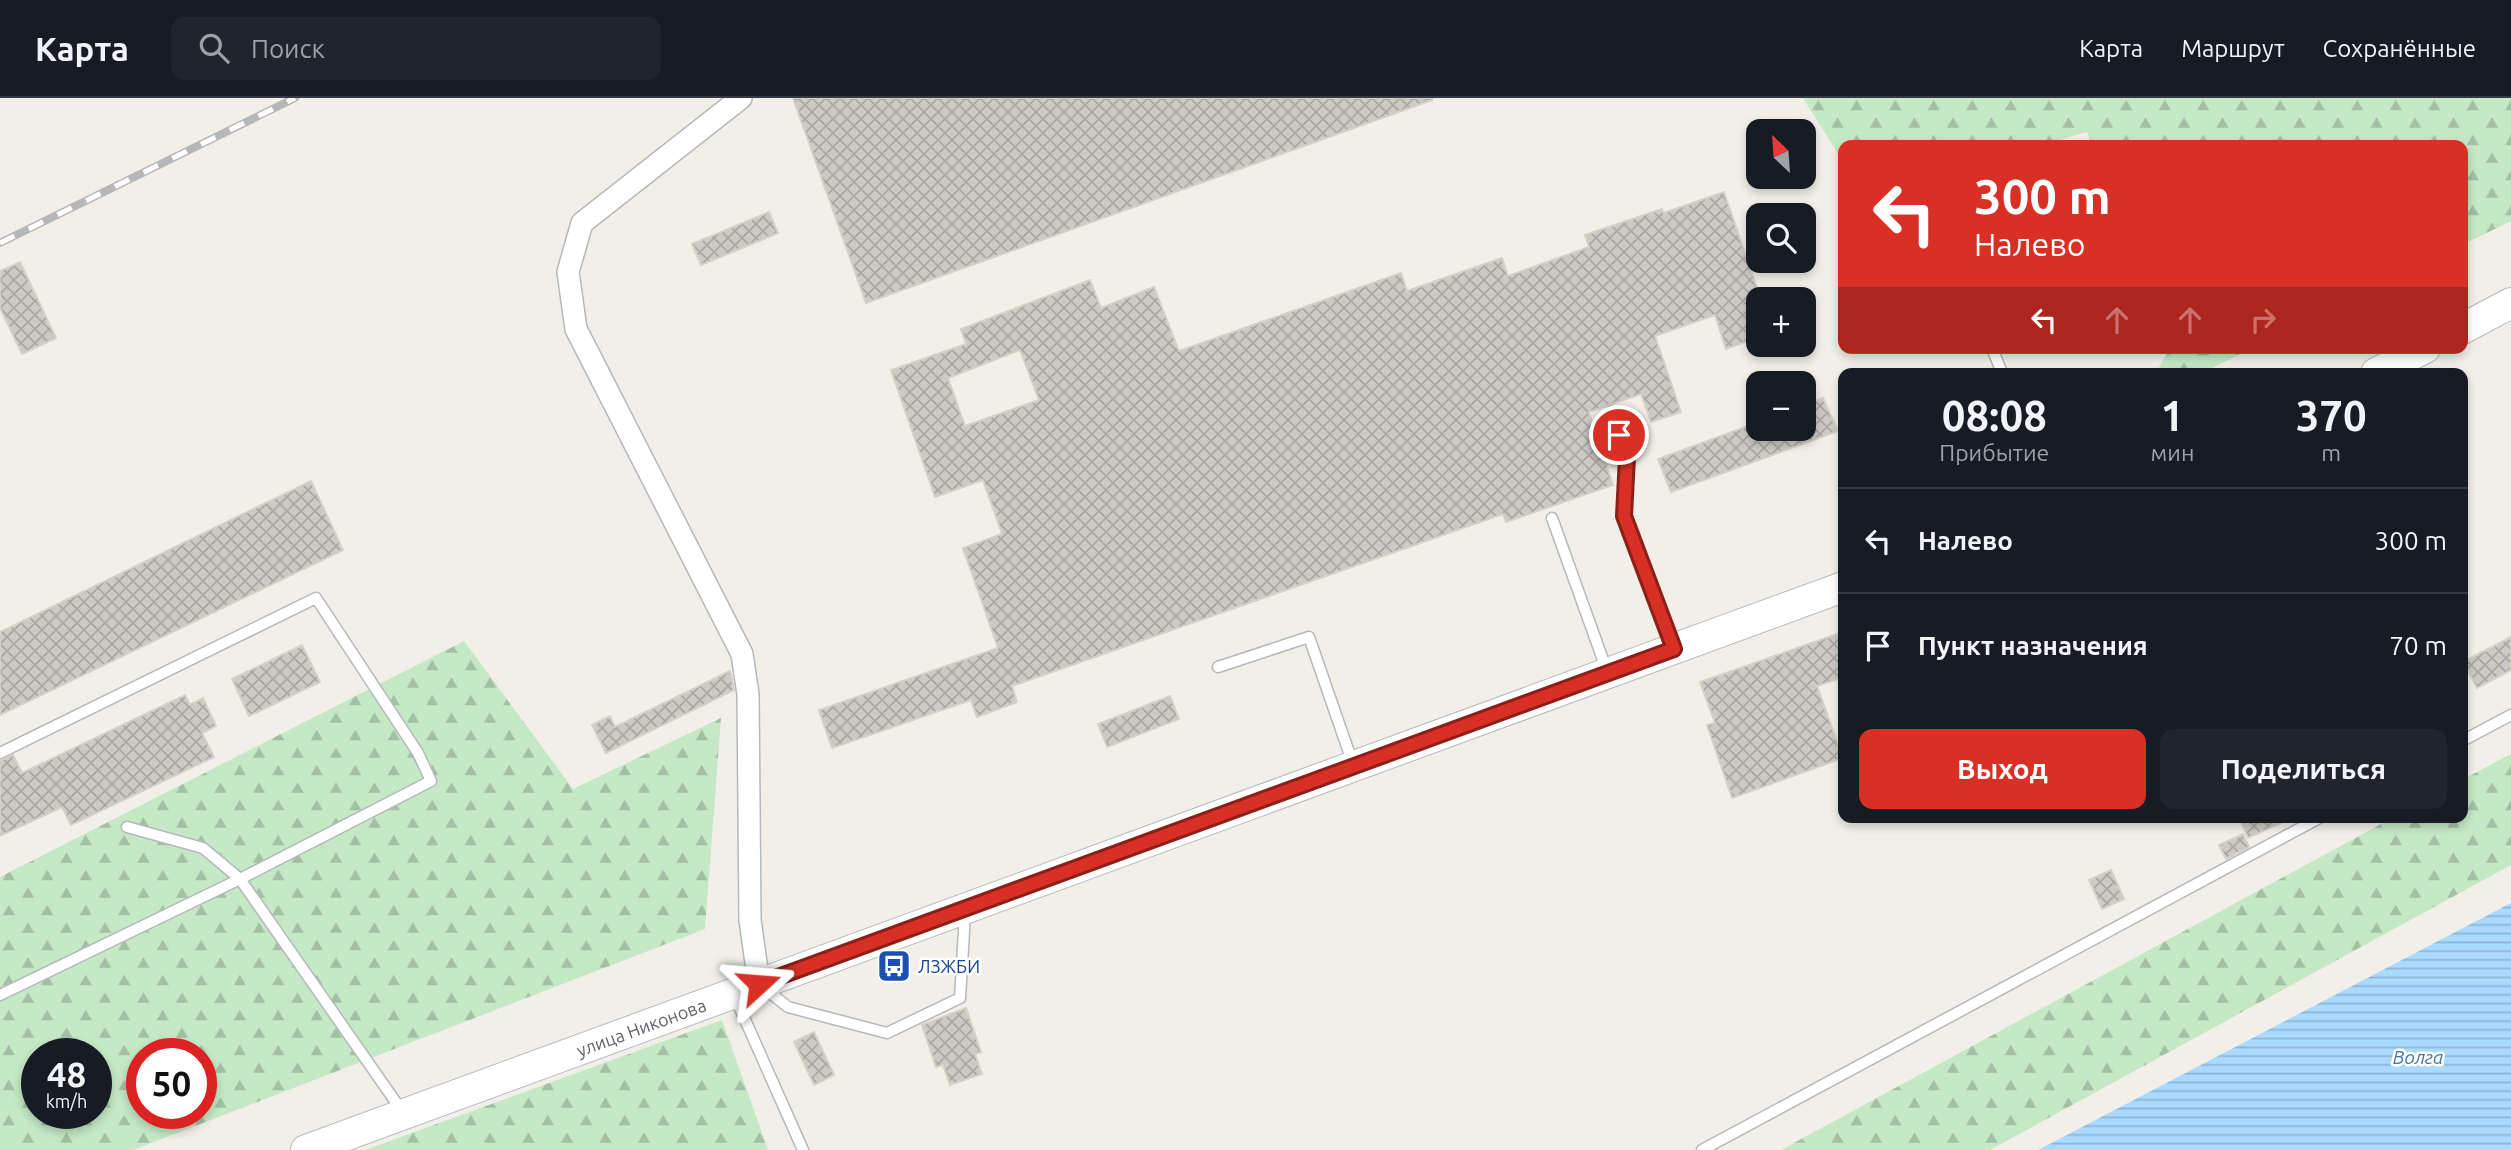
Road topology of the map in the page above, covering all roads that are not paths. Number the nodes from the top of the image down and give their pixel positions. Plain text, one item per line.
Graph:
1 (741, 98) edge
2 (2511, 303) edge
3 (2468, 326) edge
4 (2412, 354) edge
5 (2386, 368) edge
6 (1611, 412) dead end
7 (1552, 518) dead end
8 (1838, 589) edge
9 (1674, 649) junction
10 (1218, 667) dead end
11 (1608, 673) junction
12 (2511, 715) edge
13 (2468, 738) edge
14 (0, 753) edge
15 (1354, 767) junction
16 (2310, 823) edge
17 (127, 827) dead end
18 (240, 879) junction
19 (965, 911) junction
20 (746, 988) junction
21 (0, 996) edge
22 (404, 1114) junction
23 (306, 1150) edge
24 (803, 1150) edge
25 (1702, 1150) edge

1 - 20 street
2 - 3 main road
4 - 5 main road
6 - 9 lane
7 - 11 lane
8 - 9 main road, улица Никонова
9 - 11 main road, улица Никонова
10 - 15 lane
11 - 15 main road, улица Никонова
12 - 13 lane
14 - 18 lane
15 - 19 main road, улица Никонова
16 - 25 lane
17 - 18 lane
18 - 21 lane
18 - 22 lane
19 - 20 main road, улица Никонова
19 - 20 lane
20 - 22 main road, улица Никонова
20 - 24 lane
22 - 23 main road, улица Никонова

